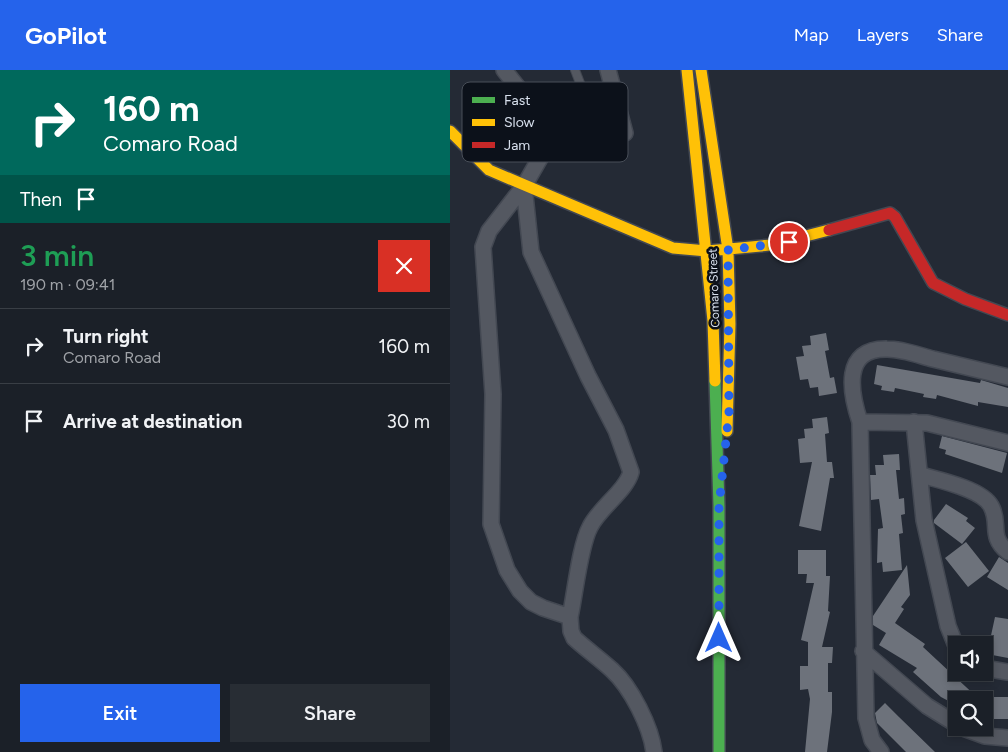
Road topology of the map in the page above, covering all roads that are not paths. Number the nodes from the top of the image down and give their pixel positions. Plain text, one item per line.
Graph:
1 (504, 70) edge
2 (575, 70) edge
3 (686, 70) edge
4 (701, 70) edge
5 (514, 82) edge
6 (580, 82) edge
7 (450, 131) edge
8 (462, 143) edge
9 (481, 162) edge
10 (538, 162) edge
11 (524, 186) junction
12 (707, 250) junction
13 (728, 250) junction
14 (1008, 315) edge
15 (1008, 377) edge
16 (860, 422) junction
17 (914, 422) junction
18 (1008, 443) edge
19 (921, 476) junction
20 (719, 506) junction
21 (1008, 552) edge
22 (570, 617) junction
23 (952, 636) edge
24 (863, 651) junction
25 (993, 670) edge
26 (1008, 672) edge
27 (948, 719) edge
28 (985, 736) edge
29 (1008, 738) edge
30 (654, 752) edge
31 (719, 752) edge
32 (882, 752) edge

1 - 5 street
2 - 6 lane
3 - 12 street, Comaro Street
4 - 13 street, Comaro Street
7 - 8 street
9 - 11 street
10 - 11 street
11 - 12 street
11 - 22 street
11 - 22 street
12 - 13 street
12 - 20 street, Comaro Street
13 - 14 street
13 - 20 street, Comaro Street
15 - 16 street
16 - 17 street
16 - 24 street
17 - 18 street
17 - 19 street
19 - 21 street
19 - 23 street
20 - 31 street, Comaro Street
22 - 30 street
24 - 27 street
24 - 32 street
25 - 26 street
28 - 29 street

